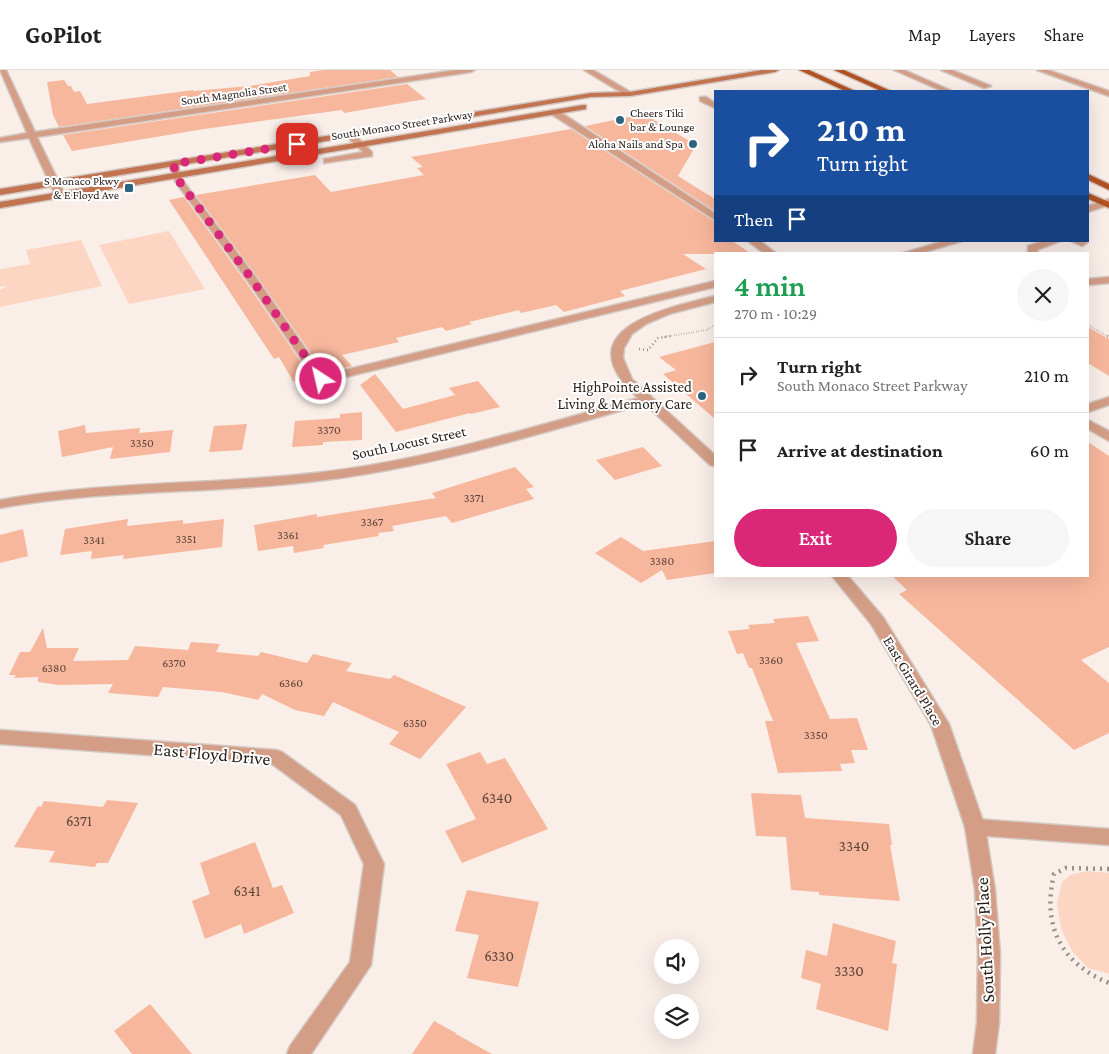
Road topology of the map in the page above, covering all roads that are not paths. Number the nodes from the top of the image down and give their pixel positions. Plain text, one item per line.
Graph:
1 (2, 70) edge
2 (470, 70) edge
3 (588, 70) edge
4 (775, 70) edge
5 (804, 70) edge
6 (838, 70) edge
7 (898, 70) edge
8 (1041, 70) edge
9 (947, 74) edge
10 (3, 80) edge
11 (971, 80) junction
12 (937, 86) junction
13 (987, 86) dead end
14 (850, 90) edge
15 (885, 90) edge
16 (946, 90) edge
17 (630, 94) junction
18 (1109, 94) edge
19 (703, 98) dead end
20 (714, 105) edge
21 (554, 112) junction
22 (32, 135) junction
23 (350, 135) junction
24 (0, 140) edge
25 (360, 145) junction
26 (327, 161) dead end
27 (173, 164) junction
28 (177, 175) junction
29 (1089, 177) edge
30 (55, 183) junction
31 (1109, 187) edge
32 (0, 192) edge
33 (60, 195) junction
34 (1089, 196) edge
35 (1107, 203) edge
36 (0, 205) edge
37 (1089, 208) edge
38 (714, 216) edge
39 (754, 242) edge
40 (953, 242) edge
41 (1052, 242) edge
42 (769, 252) edge
43 (913, 252) edge
44 (1033, 252) edge
45 (1109, 280) edge
46 (1089, 282) edge
47 (714, 284) edge
48 (680, 292) junction
49 (714, 299) edge
50 (694, 304) junction
51 (646, 400) junction
52 (1109, 401) edge
53 (1089, 408) edge
54 (1089, 425) edge
55 (1109, 437) edge
56 (714, 461) edge
57 (0, 504) edge
58 (840, 577) edge
59 (0, 737) edge
60 (976, 827) junction
61 (1109, 837) edge
62 (298, 1054) edge
63 (984, 1054) edge

1 - 10 street
2 - 22 street, South Magnolia Street
3 - 17 street
4 - 17 main road, South Monaco Street Parkway
5 - 14 main road
6 - 15 main road
7 - 12 street
8 - 18 street
9 - 11 street
10 - 22 street
11 - 12 street
11 - 13 street
12 - 16 street
17 - 21 main road, South Monaco Street Parkway
17 - 23 main road, South Monaco Street Parkway
19 - 20 street
21 - 25 main road, South Monaco Street Parkway
21 - 38 street
22 - 24 street, South Magnolia Street
22 - 30 street
23 - 25 street
23 - 27 main road, South Monaco Street Parkway
25 - 26 street
25 - 28 main road, South Monaco Street Parkway
27 - 28 street
27 - 30 main road, South Monaco Street Parkway
28 - 33 main road, South Monaco Street Parkway
28 - 48 street
29 - 31 main road
30 - 32 main road, South Monaco Street Parkway
30 - 33 street
33 - 36 main road, South Monaco Street Parkway
34 - 35 main road
35 - 37 street
39 - 42 street
40 - 43 street
41 - 44 street
45 - 46 street
47 - 48 street
48 - 50 street
49 - 50 street
50 - 51 street
51 - 56 street
51 - 57 street, South Locust Street
52 - 53 street
54 - 55 street
58 - 60 street, East Girard Place
59 - 62 street, East Floyd Drive
60 - 61 street
60 - 63 street, South Holly Place

